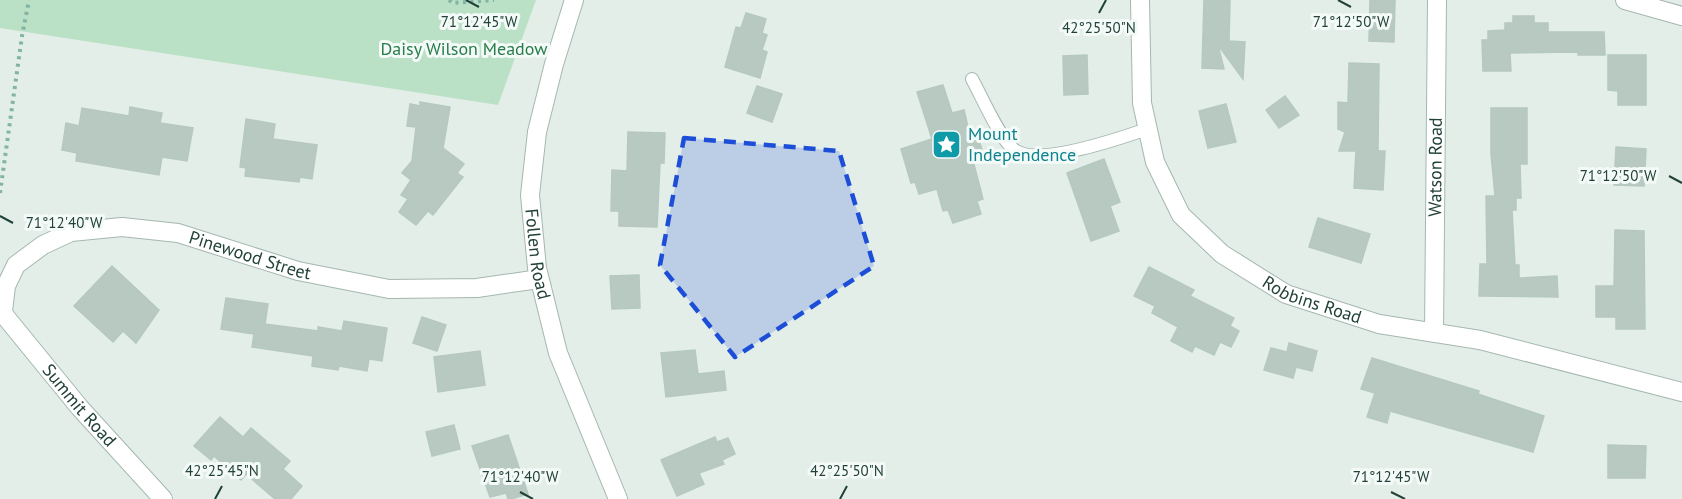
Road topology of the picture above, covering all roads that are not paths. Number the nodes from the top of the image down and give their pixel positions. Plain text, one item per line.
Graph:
1 (574, 0) edge
2 (1140, 0) edge
3 (1437, 0) edge
4 (1625, 0) edge
5 (1682, 16) edge
6 (972, 79) dead end
7 (1147, 129) junction
8 (539, 279) junction
9 (1, 311) edge
10 (1434, 333) junction
11 (1682, 392) edge
12 (164, 499) edge
13 (618, 499) edge

1 - 8 street, Follen Road
2 - 7 street, Robbins Road
3 - 10 street, Watson Road
4 - 5 street
6 - 7 lane
7 - 10 street, Robbins Road
8 - 9 street, Pinewood Street
8 - 13 street, Follen Road
9 - 12 street, Summit Road
10 - 11 street, Robbins Road

